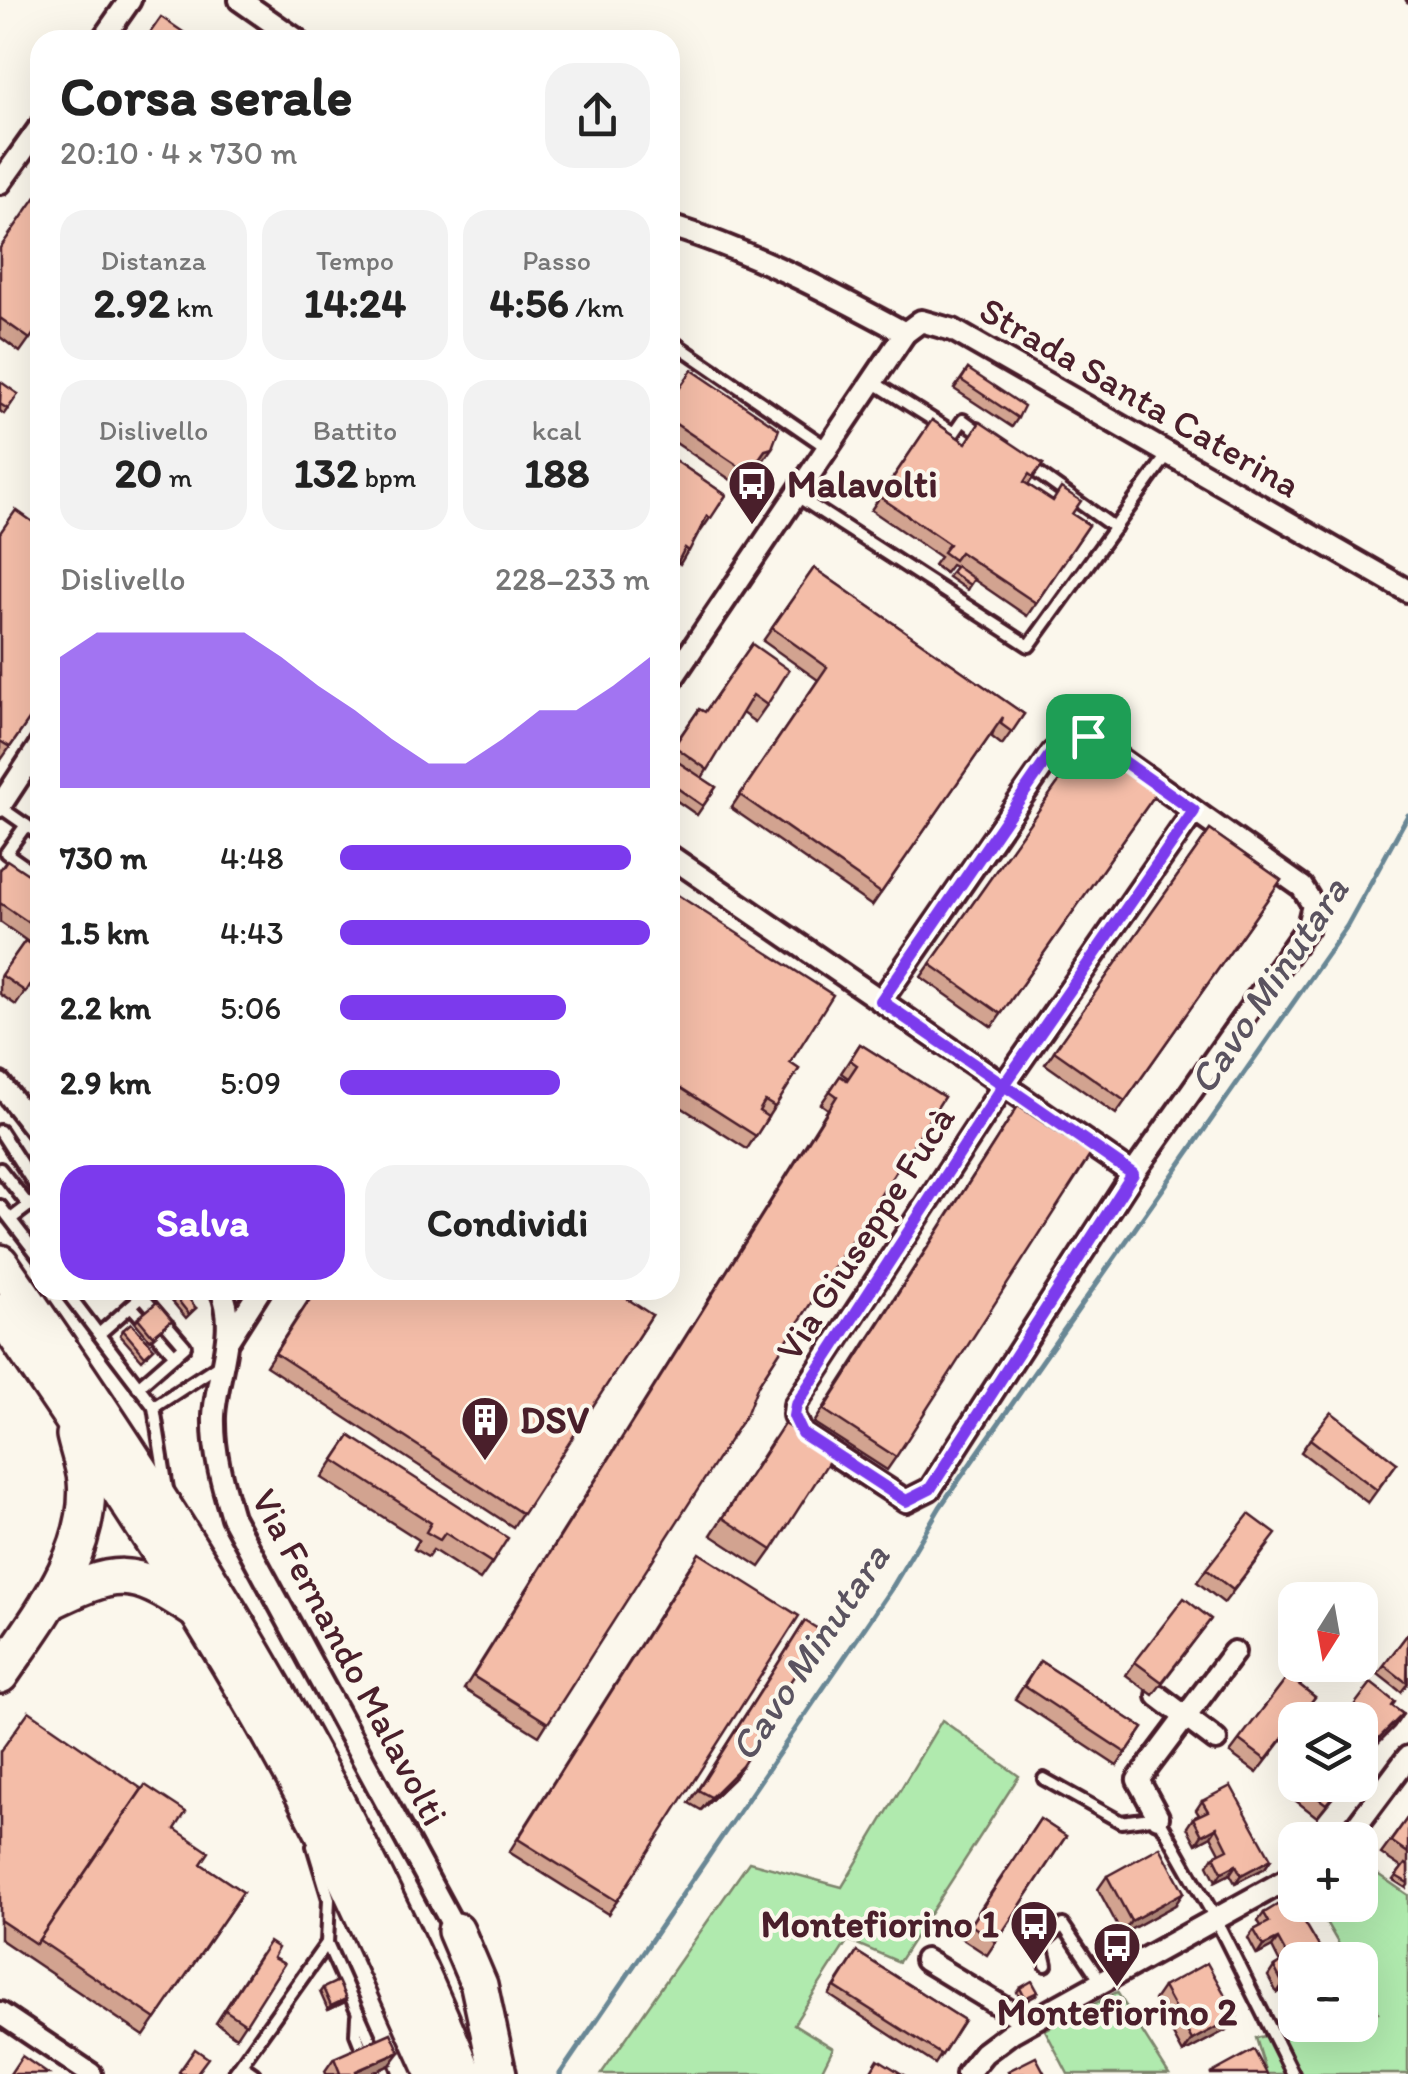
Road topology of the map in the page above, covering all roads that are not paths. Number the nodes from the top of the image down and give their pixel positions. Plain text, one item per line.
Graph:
1 (130, 0) edge
2 (240, 0) edge
3 (109, 30) edge
4 (283, 30) edge
5 (30, 140) edge
6 (0, 182) edge
7 (680, 229) edge
8 (904, 333) junction
9 (680, 347) edge
10 (873, 382) junction
11 (993, 441) edge
12 (830, 450) junction
13 (1169, 453) junction
14 (1023, 463) edge
15 (798, 496) junction
16 (1114, 528) junction
17 (1408, 591) edge
18 (680, 667) edge
19 (30, 760) edge
20 (0, 807) edge
21 (1194, 811) junction
22 (26, 825) junction
23 (30, 828) edge
24 (680, 863) edge
25 (30, 870) edge
26 (881, 1001) junction
27 (0, 1084) edge
28 (1004, 1085) junction
29 (30, 1122) edge
30 (0, 1131) edge
31 (0, 1169) edge
32 (1133, 1174) junction
33 (30, 1179) edge
34 (0, 1206) edge
35 (28, 1206) joint
36 (10, 1220) junction
37 (30, 1245) edge
38 (0, 1264) edge
39 (72, 1300) edge
40 (224, 1300) edge
41 (254, 1300) edge
42 (0, 1312) edge
43 (98, 1334) junction
44 (223, 1354) junction
45 (138, 1387) junction
46 (154, 1407) junction
47 (70, 1414) junction
48 (172, 1520) junction
49 (49, 1602) junction
50 (199, 1612) junction
51 (1234, 1652) dead end
52 (0, 1675) edge
53 (1158, 1696) edge
54 (1186, 1717) junction
55 (1216, 1740) dead end
56 (1408, 1757) edge
57 (1044, 1779) dead end
58 (1158, 1817) junction
59 (317, 1820) junction
60 (1359, 1822) edge
61 (1278, 1884) edge
62 (1215, 1918) junction
63 (456, 1931) joint
64 (327, 1943) junction
65 (925, 1960) dead end
66 (1046, 1965) dead end
67 (1100, 1980) junction
68 (357, 2010) junction
69 (0, 2013) edge
70 (1027, 2022) junction
71 (238, 2069) edge
72 (91, 2074) edge
73 (254, 2074) edge
74 (436, 2074) edge
75 (464, 2074) edge
76 (498, 2074) edge
77 (967, 2074) edge
78 (1292, 2074) edge

1 - 3 street
2 - 4 street
5 - 6 street
7 - 8 street
8 - 10 street
8 - 13 street, Strada Santa Caterina
9 - 12 lane
10 - 11 lane
10 - 12 street
12 - 15 street
13 - 16 lane
13 - 17 street, Strada Santa Caterina
14 - 16 lane
15 - 16 lane
15 - 18 street
19 - 20 street
20 - 22 lane
21 - 26 street, Via Giuseppe Fucà
21 - 28 street, Via Giuseppe Fucà
21 - 32 street, Via Giuseppe Fucà
22 - 23 lane
22 - 25 lane
24 - 26 street, Via Giuseppe Fucà
26 - 28 street, Via Giuseppe Fucà
27 - 29 street
28 - 32 street, Via Giuseppe Fucà
28 - 32 street, Via Giuseppe Fucà
30 - 33 lane
31 - 35 lane
34 - 36 lane
35 - 36 lane
36 - 37 lane
38 - 48 highway
39 - 43 lane
40 - 44 street, Via Fernando Malavolti
41 - 44 street, Via Fernando Malavolti
42 - 47 highway
43 - 45 lane
43 - 45 lane
44 - 46 lane
44 - 63 street, Via Fernando Malavolti
45 - 46 lane
46 - 48 lane
47 - 49 highway
47 - 50 highway
48 - 75 highway
49 - 50 highway
49 - 52 highway
50 - 59 highway
51 - 54 street
53 - 54 street
54 - 55 street
54 - 58 street
56 - 60 street
57 - 58 lane
58 - 62 lane
59 - 64 lane
59 - 74 highway
61 - 62 street
62 - 67 street
62 - 78 lane
63 - 76 highway
64 - 68 lane
64 - 71 lane
65 - 70 street
66 - 67 lane
67 - 70 street
68 - 68 lane
69 - 72 street
70 - 77 street
71 - 73 lane

